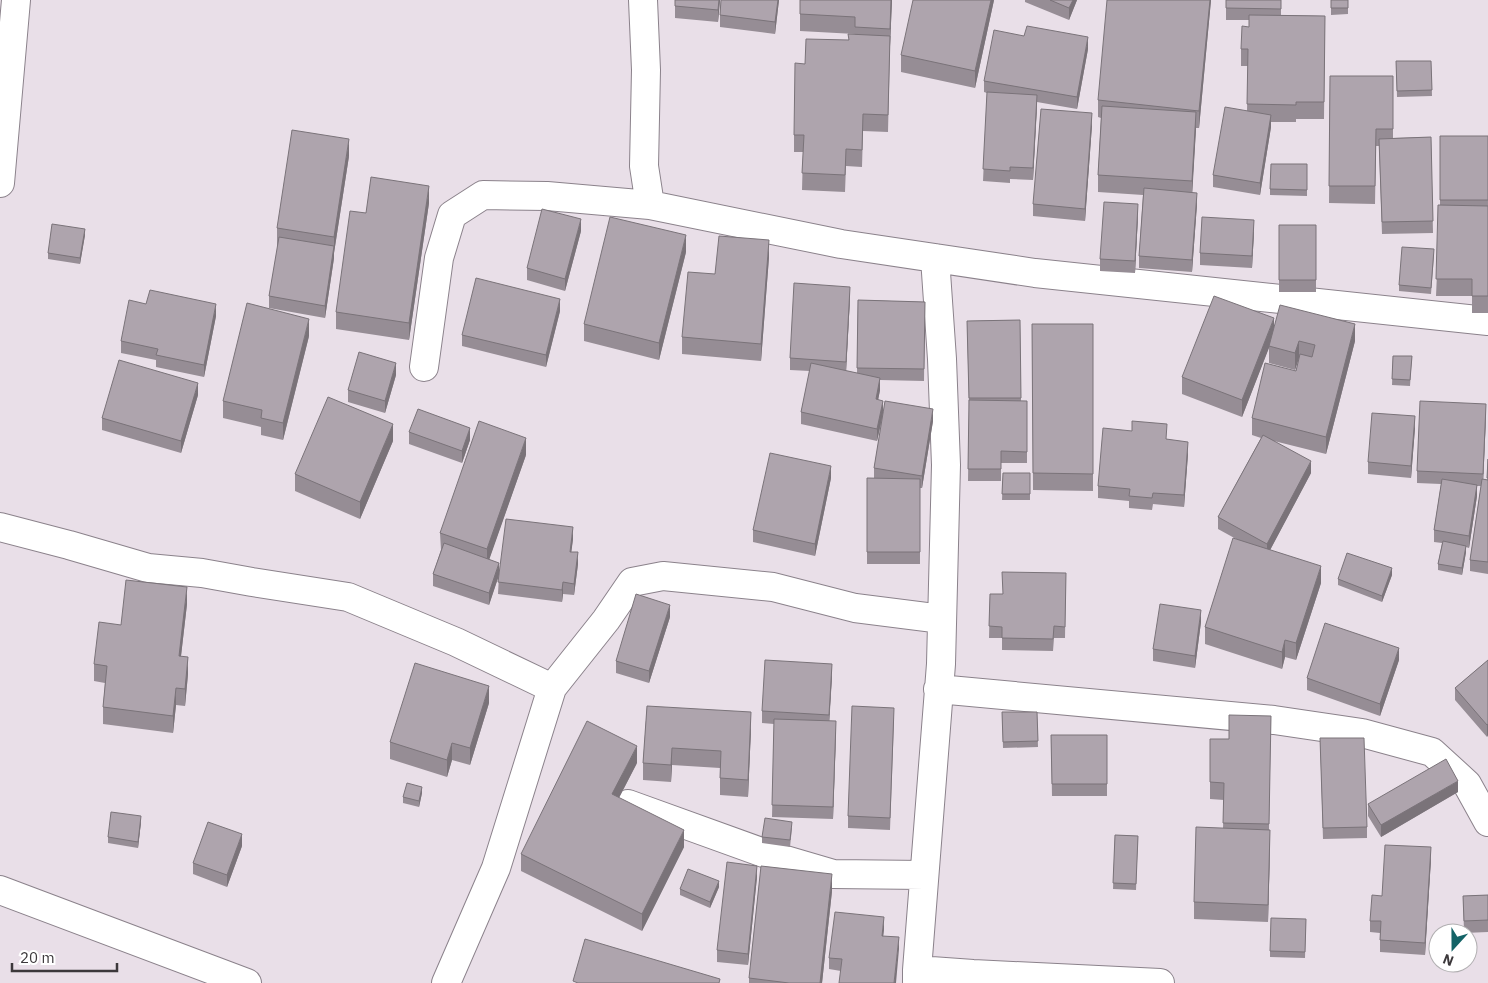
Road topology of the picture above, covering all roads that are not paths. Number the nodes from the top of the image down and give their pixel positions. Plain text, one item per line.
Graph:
1 (16, 0) edge
2 (643, 0) edge
3 (0, 184) edge
4 (650, 205) junction
5 (935, 258) junction
6 (1488, 321) edge
7 (424, 368) dead end
8 (0, 527) edge
9 (942, 619) junction
10 (552, 688) junction
11 (938, 689) junction
12 (628, 804) edge
13 (1488, 822) edge
14 (924, 875) junction
15 (0, 890) edge
16 (917, 976) edge
17 (247, 983) edge
18 (446, 983) edge
19 (1160, 983) edge

1 - 3 street
2 - 4 street
4 - 5 street
4 - 7 street
5 - 6 street
5 - 9 street
8 - 10 street
9 - 10 street
9 - 11 street
10 - 18 street
11 - 13 street
11 - 14 street
12 - 14 street
14 - 16 street
15 - 17 street
16 - 19 street

